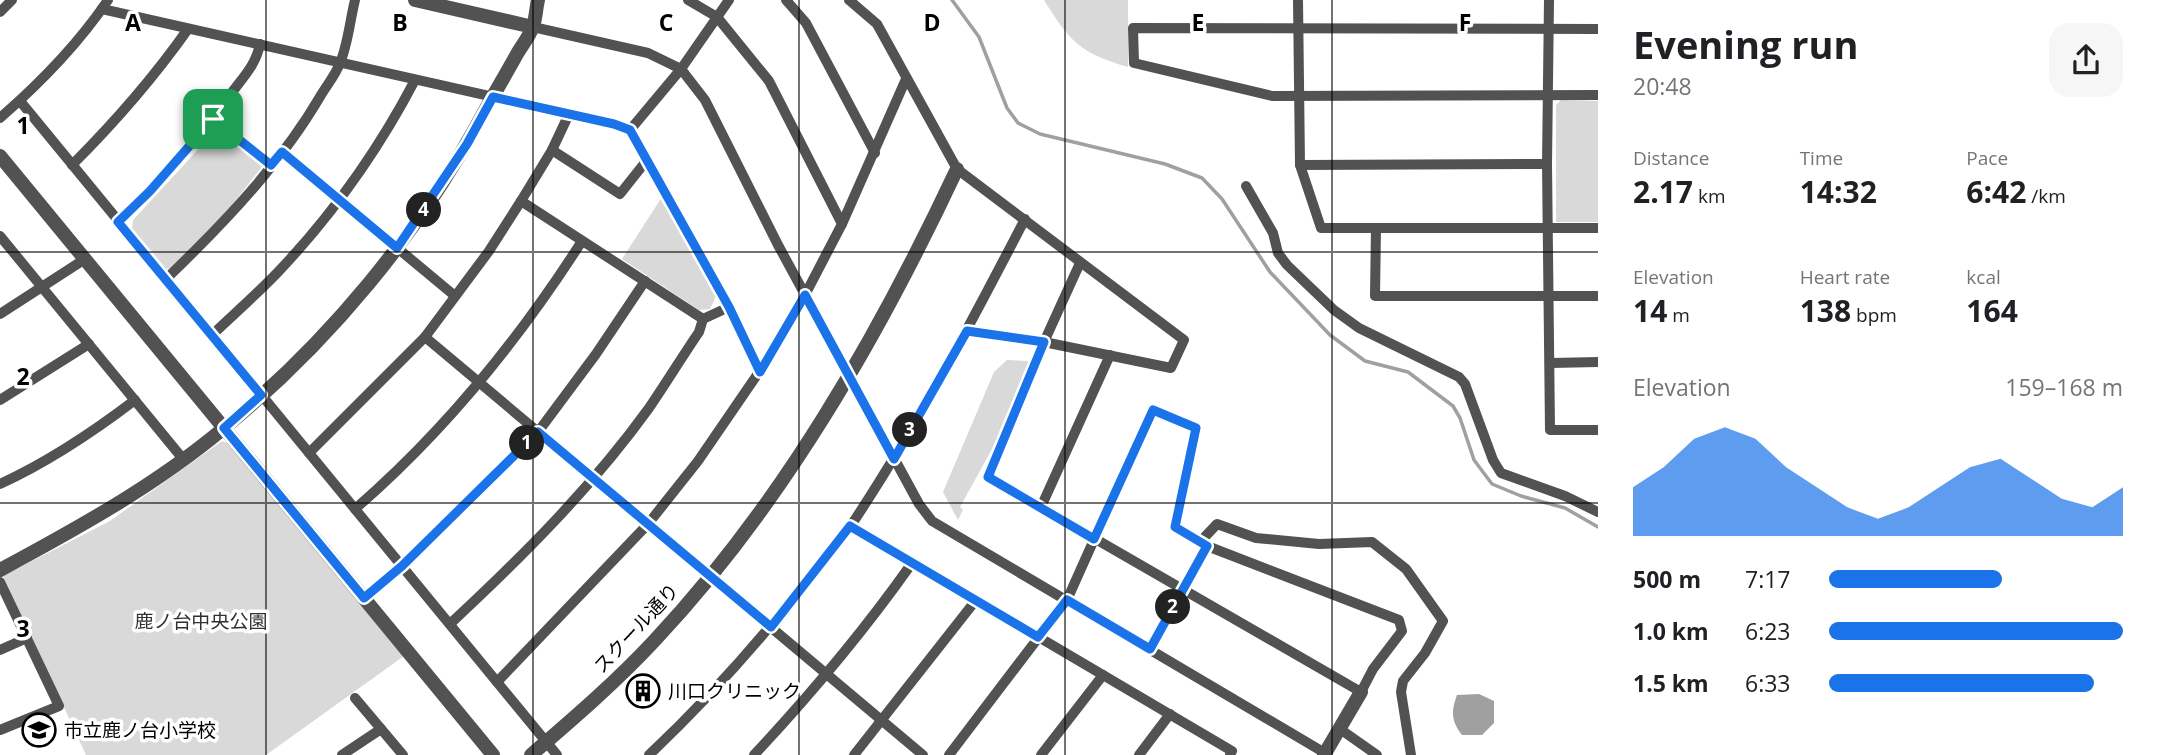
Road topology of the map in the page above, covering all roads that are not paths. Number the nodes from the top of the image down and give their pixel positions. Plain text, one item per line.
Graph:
1 (12, 0) edge
2 (355, 0) edge
3 (415, 0) edge
4 (537, 0) edge
5 (688, 0) edge
6 (729, 0) edge
7 (786, 0) edge
8 (849, 0) edge
9 (1298, 0) edge
10 (1549, 0) edge
11 (105, 5) edge
12 (0, 12) edge
13 (717, 17) junction
14 (533, 27) junction
15 (1299, 28) junction
16 (188, 29) junction
17 (1598, 29) edge
18 (1548, 30) junction
19 (260, 44) junction
20 (340, 63) junction
21 (681, 69) junction
22 (415, 79) junction
23 (906, 79) junction
24 (1549, 95) junction
25 (1598, 95) edge
26 (493, 97) junction
27 (1298, 97) junction
28 (20, 102) junction
29 (569, 114) junction
30 (0, 118) edge
31 (213, 119) junction
32 (630, 130) junction
33 (552, 150) junction
34 (282, 152) junction
35 (875, 153) junction
36 (0, 156) edge
37 (647, 160) junction
38 (1547, 164) junction
39 (72, 165) junction
40 (271, 165) junction
41 (1300, 165) junction
42 (957, 169) junction
43 (1246, 186) dead end
44 (338, 200) junction
45 (521, 201) junction
46 (1024, 219) junction
47 (118, 222) junction
48 (842, 224) junction
49 (1550, 227) junction
50 (1376, 228) junction
51 (1598, 228) edge
52 (0, 236) edge
53 (582, 241) junction
54 (397, 248) junction
55 (85, 259) junction
56 (1080, 263) junction
57 (166, 279) junction
58 (645, 281) junction
59 (42, 288) junction
60 (805, 295) junction
61 (455, 296) junction
62 (1550, 296) junction
63 (1598, 296) edge
64 (729, 307) junction
65 (0, 314) edge
66 (703, 318) junction
67 (967, 331) junction
68 (212, 335) junction
69 (425, 337) junction
70 (1044, 342) junction
71 (89, 344) junction
72 (1110, 355) junction
73 (1598, 362) edge
74 (1550, 363) junction
75 (760, 372) junction
76 (850, 376) junction
77 (480, 383) junction
78 (261, 395) junction
79 (0, 400) edge
80 (135, 400) junction
81 (224, 428) junction
82 (1598, 430) edge
83 (538, 432) junction
84 (309, 453) junction
85 (183, 459) junction
86 (894, 459) junction
87 (593, 477) junction
88 (0, 484) edge
89 (1041, 508) junction
90 (355, 509) junction
91 (1598, 512) edge
92 (648, 524) junction
93 (850, 526) junction
94 (1094, 539) junction
95 (1204, 544) junction
96 (912, 563) junction
97 (402, 566) junction
98 (0, 570) edge
99 (709, 577) junction
100 (0, 582) edge
101 (1183, 589) junction
102 (364, 598) junction
103 (976, 600) junction
104 (1067, 600) junction
105 (451, 623) junction
106 (771, 627) junction
107 (1038, 637) junction
108 (27, 638) junction
109 (1150, 649) junction
110 (0, 650) edge
111 (827, 675) junction
112 (1103, 675) junction
113 (497, 682) junction
114 (1361, 692) junction
115 (355, 698) dead end
116 (1170, 714) junction
117 (883, 722) junction
118 (381, 729) junction
119 (1340, 729) junction
120 (0, 730) edge
121 (547, 742) junction
122 (1325, 754) edge
123 (342, 755) edge
124 (403, 755) edge
125 (493, 755) edge
126 (531, 755) edge
127 (557, 755) edge
128 (649, 755) edge
129 (754, 755) edge
130 (854, 755) edge
131 (923, 755) edge
132 (949, 755) edge
133 (1041, 755) edge
134 (1139, 755) edge
135 (1230, 755) edge
136 (1377, 755) edge
137 (1411, 755) edge

1 - 12 street
2 - 20 street
3 - 14 street
4 - 14 street
5 - 13 street
6 - 13 street
7 - 35 street
8 - 23 street
9 - 15 street
10 - 18 street
11 - 16 street
11 - 28 street
13 - 21 street
13 - 48 street
14 - 21 street
14 - 26 street
15 - 18 street
15 - 27 street
15 - 27 street
16 - 19 street
16 - 39 street
17 - 18 street
18 - 24 street
19 - 20 street
19 - 31 street
20 - 22 street
20 - 34 street
21 - 32 street
21 - 60 street
22 - 26 street
22 - 44 street
23 - 35 street
23 - 42 street
24 - 25 street
24 - 27 street
24 - 38 street
26 - 29 street
26 - 54 street
27 - 41 street
28 - 30 street
28 - 39 street
29 - 32 street
29 - 33 street
31 - 40 street
31 - 47 street
32 - 37 street
33 - 37 street
33 - 45 street
34 - 40 street
34 - 44 street
35 - 48 street
36 - 55 street
37 - 64 street
38 - 41 street
38 - 49 street
39 - 47 street
40 - 57 street
41 - 50 street
42 - 46 street
42 - 76 street, スクール通り
43 - 91 street
44 - 54 street
44 - 68 street
45 - 53 street
45 - 61 street
46 - 56 street
46 - 67 street
47 - 57 street
48 - 60 street
49 - 50 street
49 - 51 street
49 - 62 street
50 - 62 street
52 - 59 street
53 - 58 street
53 - 77 street
54 - 61 street
54 - 78 street
55 - 59 street
55 - 81 street
56 - 70 street
56 - 72 street
57 - 68 street
58 - 66 street
58 - 83 street
59 - 65 street
59 - 71 street
60 - 75 street
60 - 76 street
61 - 69 street
62 - 63 street
62 - 74 street
64 - 66 street
64 - 75 street
66 - 87 street
67 - 70 street
67 - 86 street
68 - 78 street
69 - 77 street
69 - 84 street
70 - 72 street
70 - 89 street
71 - 79 street
71 - 80 street
72 - 89 street
73 - 74 street
74 - 82 street
75 - 92 street
76 - 86 street
76 - 99 street, スクール通り
77 - 83 street
77 - 90 street
78 - 81 street
78 - 84 street
80 - 85 street
80 - 88 street
81 - 85 street
81 - 102 street
83 - 87 street
83 - 97 street
84 - 90 street
85 - 98 street
86 - 93 street
86 - 104 street
87 - 92 street
87 - 105 street
89 - 94 street
90 - 97 street
92 - 99 street
92 - 113 street
93 - 96 street
93 - 106 street
94 - 95 street
94 - 101 street
94 - 104 street
95 - 101 street
95 - 114 street
95 - 137 street
96 - 103 street
96 - 111 street
97 - 102 street
97 - 105 street
99 - 106 street
99 - 121 street, スクール通り
100 - 108 street
101 - 109 street
101 - 114 street
102 - 125 street
103 - 107 street
103 - 117 street
104 - 107 street
104 - 109 street
105 - 113 street
106 - 111 street
106 - 128 street
107 - 112 street
107 - 132 street
108 - 110 street
108 - 120 street
109 - 122 street
111 - 117 street
111 - 129 street
112 - 116 street
112 - 133 street
113 - 121 street
114 - 119 street
115 - 118 street
116 - 134 street
116 - 135 street
117 - 130 street
117 - 131 street
118 - 123 street
118 - 124 street
119 - 122 street
119 - 136 street
121 - 126 street, スクール通り
121 - 127 street

